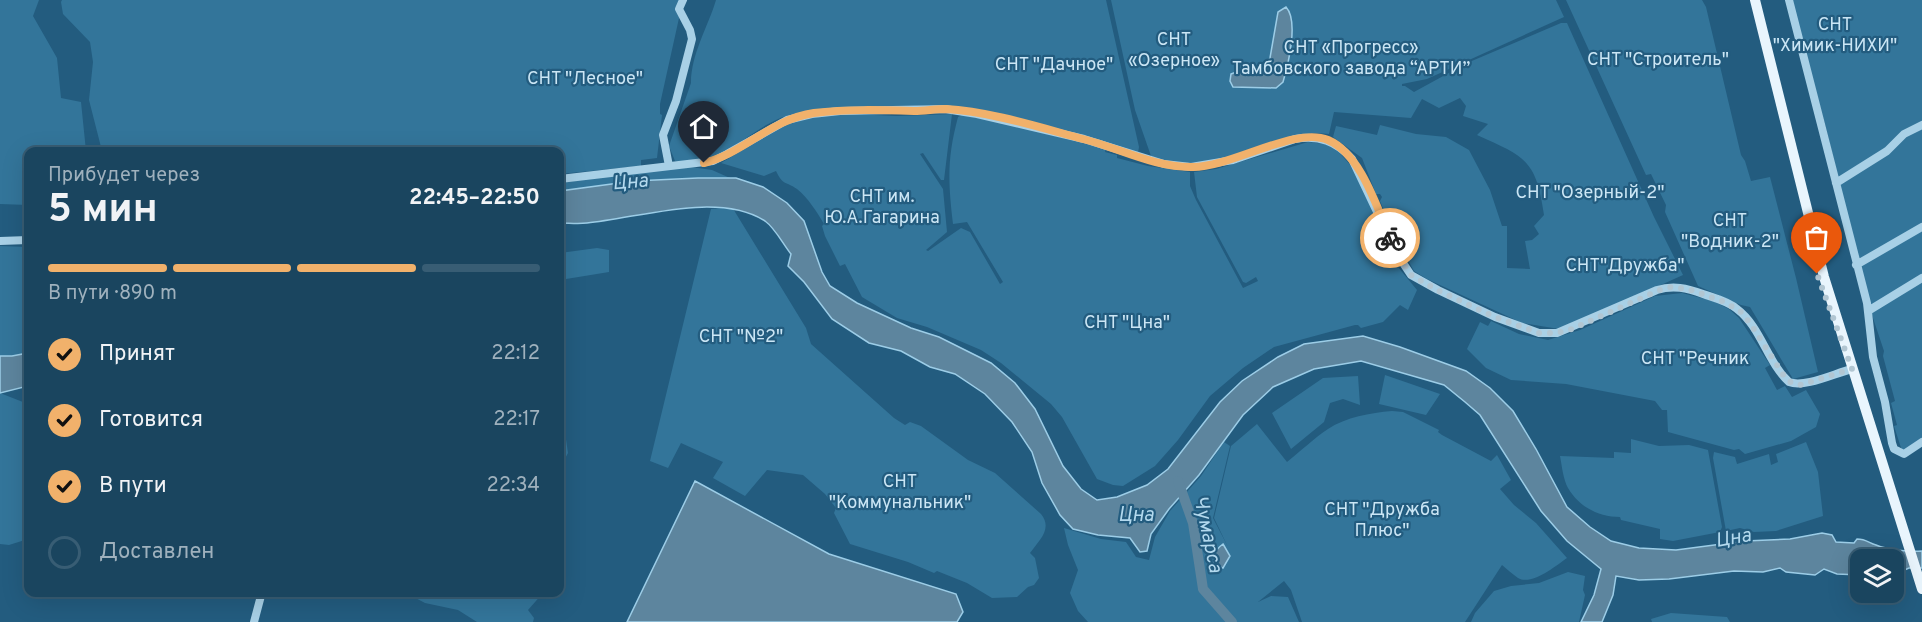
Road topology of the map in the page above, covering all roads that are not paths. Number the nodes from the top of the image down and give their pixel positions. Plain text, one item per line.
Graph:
1 (683, 0) edge
2 (1749, 0) edge
3 (1755, 0) edge
4 (1790, 0) edge
5 (1922, 124) edge
6 (669, 166) junction
7 (564, 179) edge
8 (1836, 183) junction
9 (1922, 226) edge
10 (24, 240) edge
11 (0, 241) edge
12 (1856, 265) junction
13 (1922, 278) edge
14 (1868, 311) junction
15 (1851, 365) junction
16 (1922, 442) edge
17 (1922, 589) edge
18 (261, 597) edge
19 (254, 622) edge

1 - 6 street
2 - 15 main road
3 - 15 main road
4 - 8 street
5 - 8 street
6 - 7 street
6 - 15 street
8 - 12 street
9 - 12 street
10 - 11 street
12 - 14 street
13 - 14 street
14 - 16 street
15 - 17 main road
18 - 19 street

